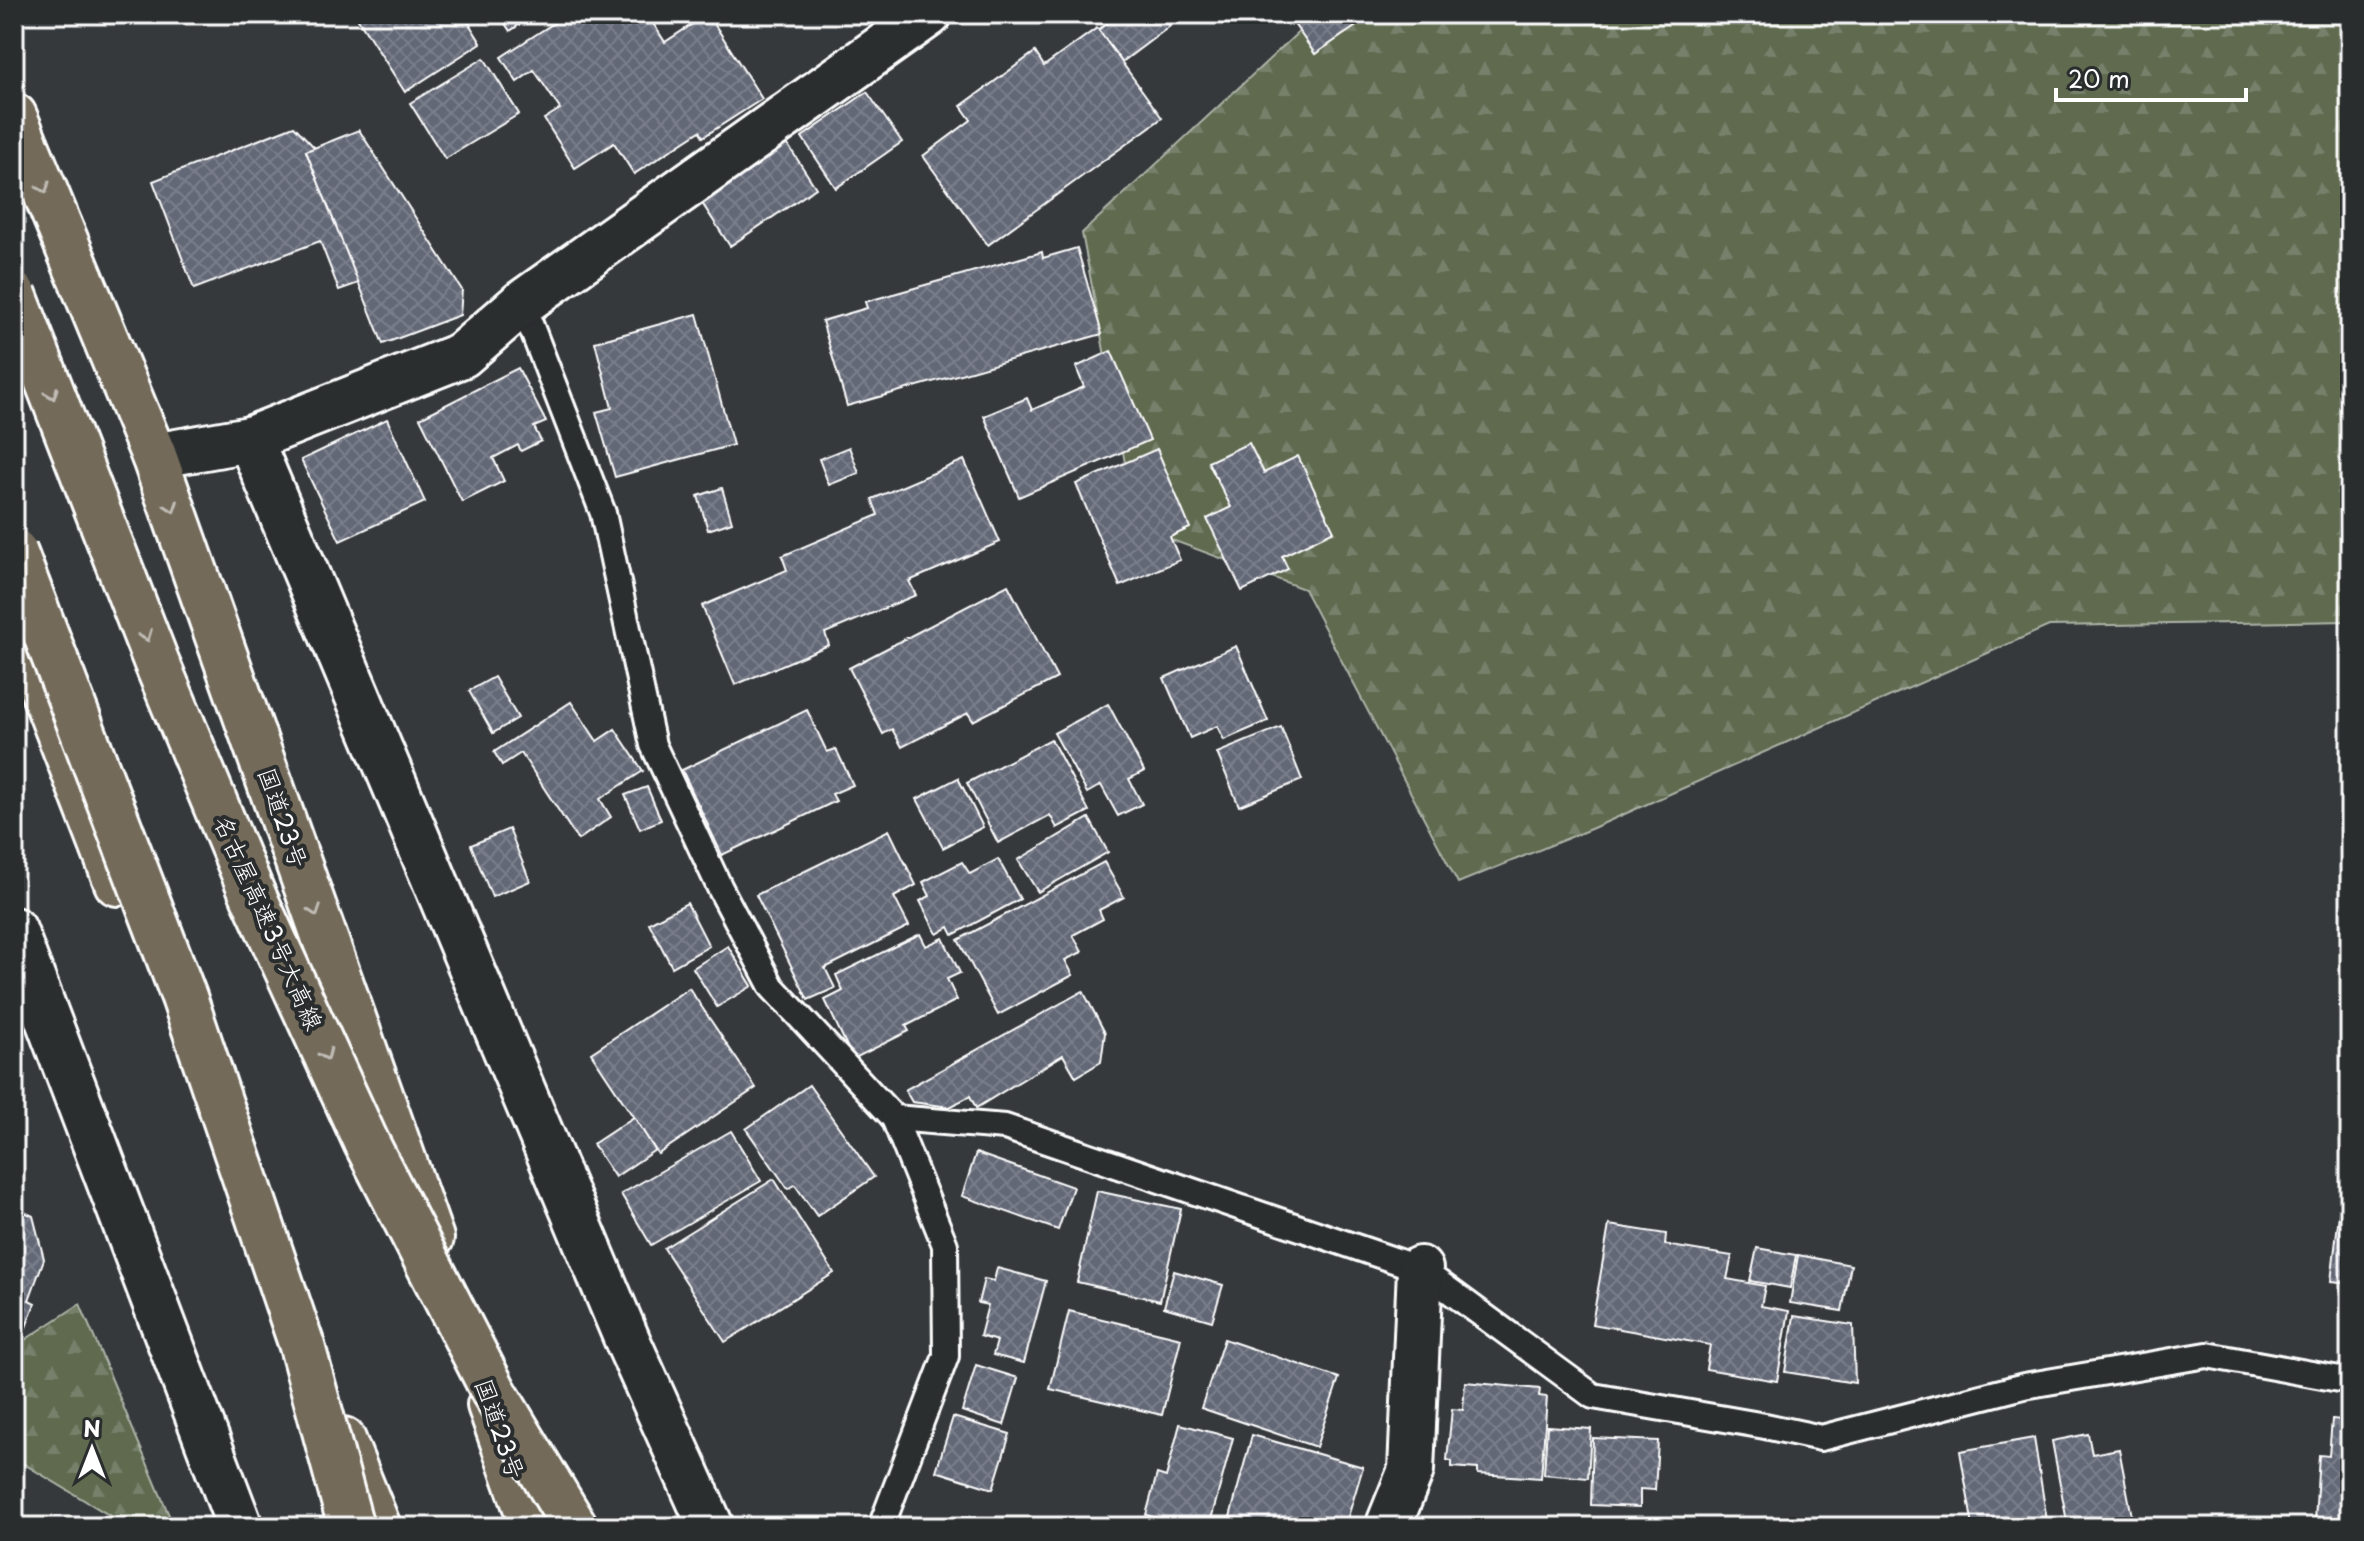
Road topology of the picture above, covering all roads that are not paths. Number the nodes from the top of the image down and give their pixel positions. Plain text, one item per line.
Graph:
1 (929, 14) edge
2 (14, 116) edge
3 (14, 295) edge
4 (522, 303) junction
5 (250, 439) junction
6 (154, 456) junction
7 (14, 551) edge
8 (14, 616) edge
9 (14, 930) edge
10 (894, 1118) junction
11 (1420, 1269) junction
12 (2350, 1381) edge
13 (240, 1527) edge
14 (351, 1527) edge
15 (378, 1527) edge
16 (533, 1527) edge
17 (575, 1527) edge
18 (711, 1527) edge
19 (881, 1527) edge
20 (1388, 1527) edge

1 - 4 street
2 -> 6 highway, 国道23号
3 -> 17 highway, 名古屋高速3号大高線, bridge
4 - 5 street
4 - 10 lane
5 - 6 street
5 - 18 street
6 -> 16 highway, 国道23号
7 - 14 highway, bridge
8 - 15 highway
9 - 13 street
10 - 11 lane
10 - 19 lane
11 - 12 lane
11 - 20 street

